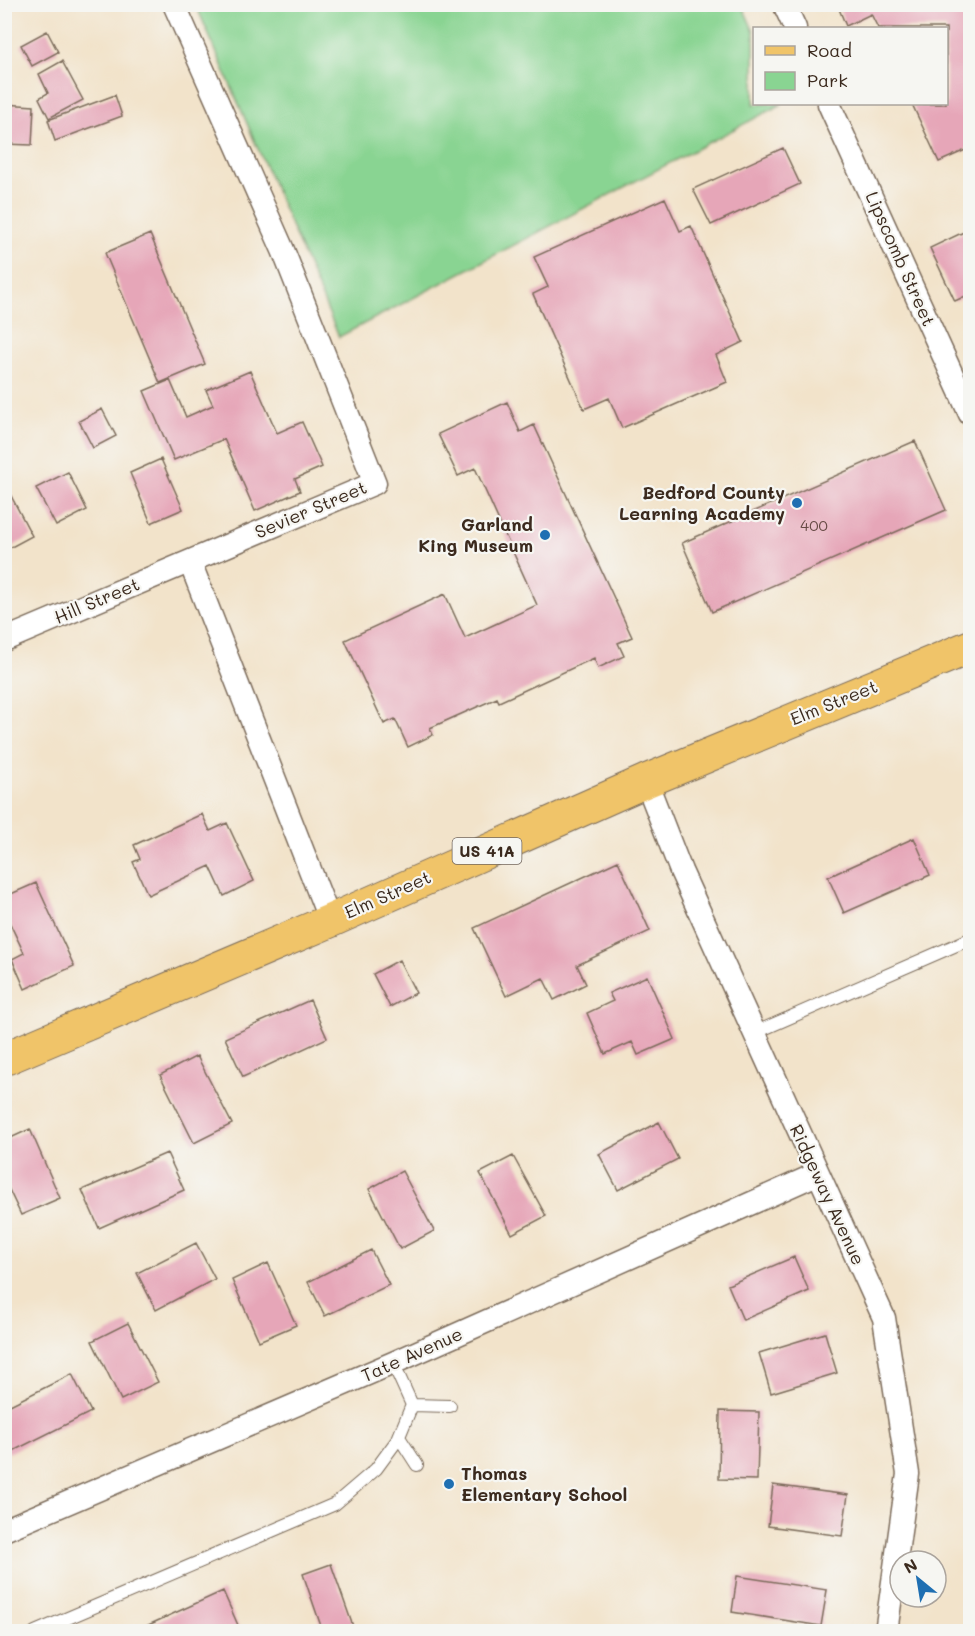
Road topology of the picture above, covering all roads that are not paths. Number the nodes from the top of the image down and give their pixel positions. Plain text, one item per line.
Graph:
1 (174, 4) edge
2 (784, 4) edge
3 (795, 27) edge
4 (829, 105) edge
5 (970, 414) edge
6 (190, 562) junction
7 (4, 640) edge
8 (970, 647) edge
9 (646, 781) junction
10 (330, 921) junction
11 (970, 939) edge
12 (754, 1033) junction
13 (5, 1058) edge
14 (817, 1174) junction
15 (393, 1363) junction
16 (412, 1405) junction
17 (450, 1406) dead end
18 (399, 1437) junction
19 (417, 1465) dead end
20 (4, 1530) edge
21 (35, 1632) edge
22 (886, 1632) edge

1 - 6 street, Sevier Street
2 - 3 street
4 - 5 street, Lipscomb Street
6 - 7 street, Hill Street
6 - 10 street
8 - 9 main road, Elm Street / US 41A
9 - 10 main road, Elm Street / US 41A
9 - 12 street, Ridgeway Avenue
10 - 13 main road, Elm Street / US 41A
11 - 12 lane
12 - 14 street, Ridgeway Avenue
14 - 15 street, Tate Avenue
14 - 22 street, Ridgeway Avenue
15 - 16 lane
15 - 20 street, Tate Avenue
16 - 17 lane
16 - 18 lane
18 - 19 lane
18 - 21 lane

